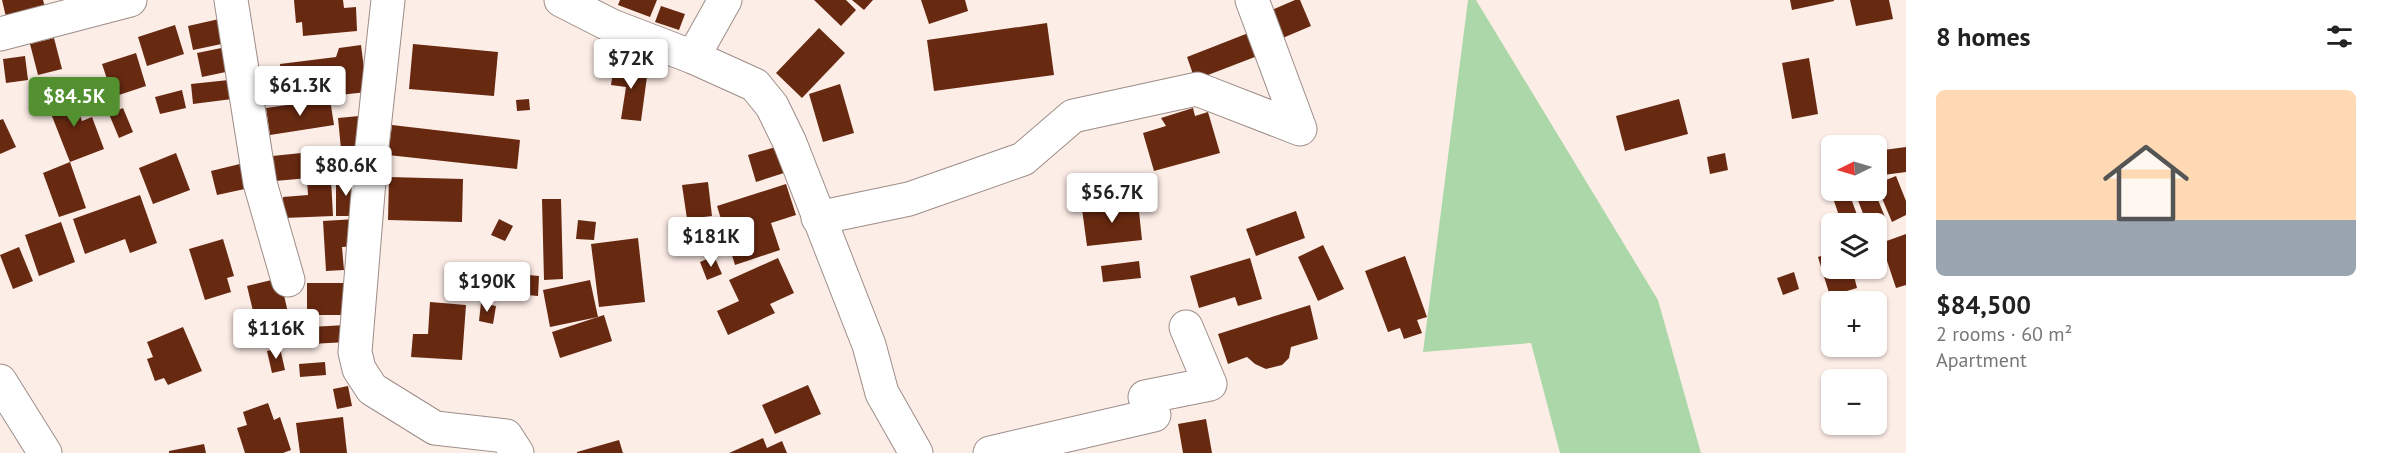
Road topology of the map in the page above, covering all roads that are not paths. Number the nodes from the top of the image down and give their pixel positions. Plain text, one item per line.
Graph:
1 (130, 0) edge
2 (231, 0) edge
3 (388, 0) edge
4 (561, 0) edge
5 (725, 0) edge
6 (1252, 0) edge
7 (0, 34) edge
8 (693, 57) junction
9 (818, 218) junction
10 (288, 280) dead end
11 (1186, 327) dead end
12 (0, 381) edge
13 (45, 453) edge
14 (517, 453) edge
15 (916, 453) edge
16 (990, 453) edge

1 - 7 street
2 - 10 street
3 - 14 street
4 - 8 street
5 - 8 street
6 - 9 street
8 - 9 street
9 - 15 street
11 - 16 street
12 - 13 street

